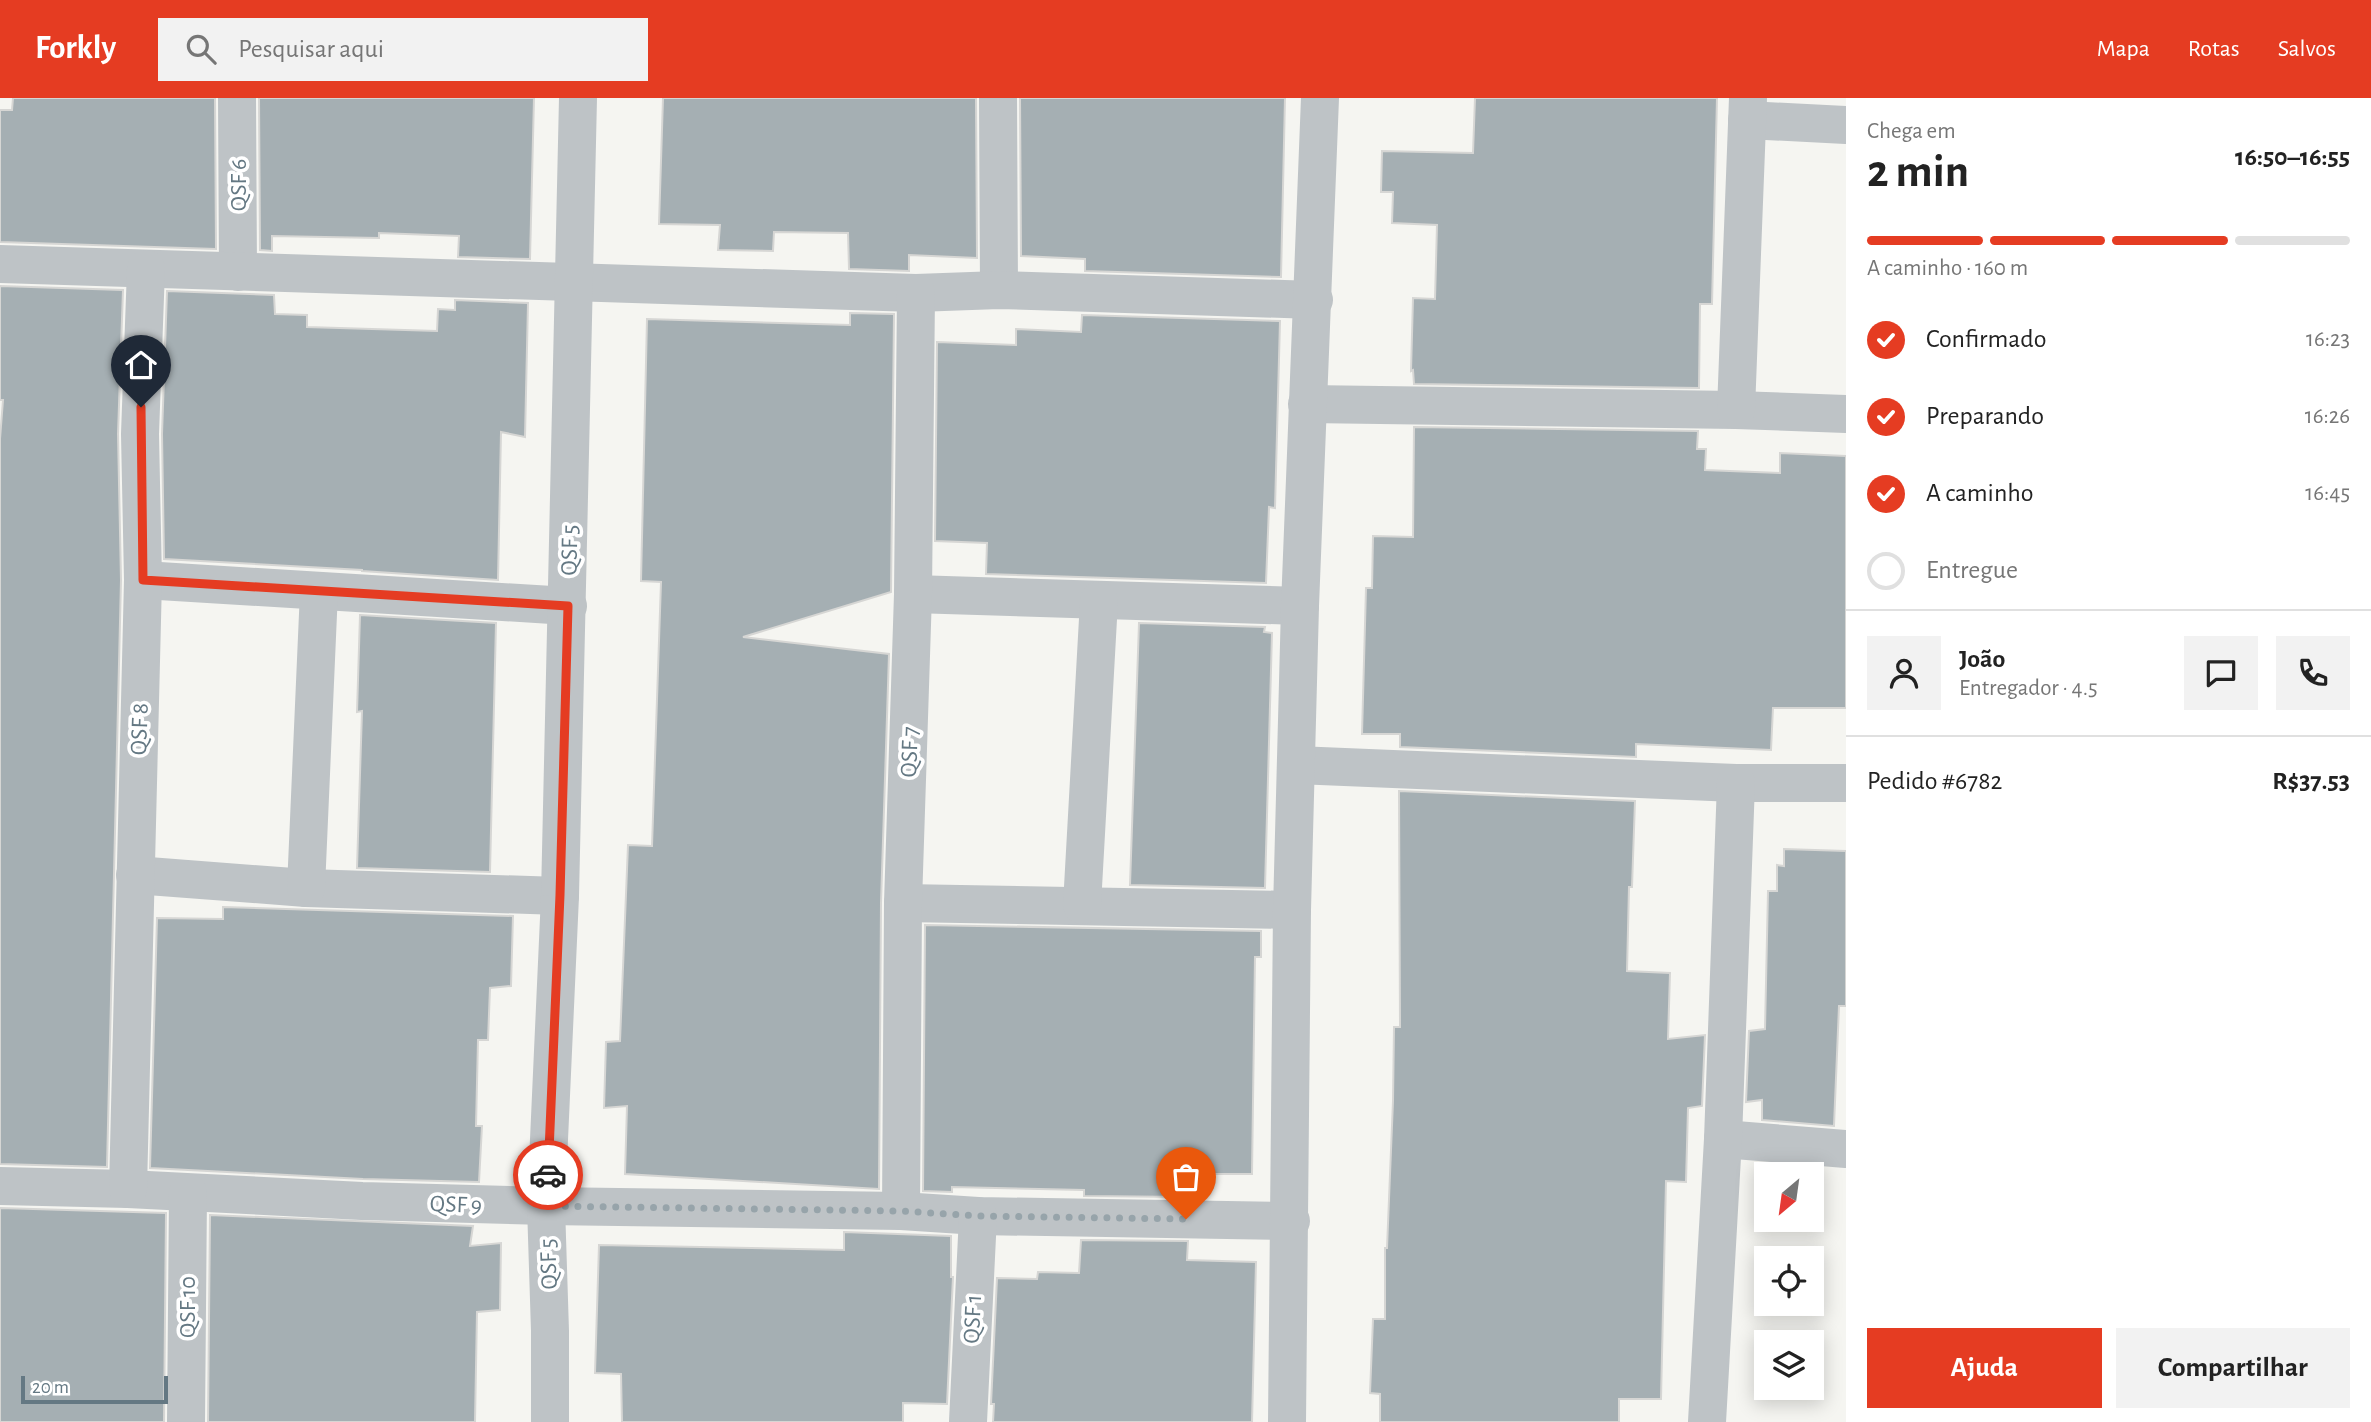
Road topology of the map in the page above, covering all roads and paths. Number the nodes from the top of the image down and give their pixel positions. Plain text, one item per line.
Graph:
1 (237, 98) edge
2 (579, 98) edge
3 (998, 98) edge
4 (1320, 98) edge
5 (1748, 109) edge
6 (1846, 125) edge
7 (0, 264) edge
8 (146, 268) junction
9 (238, 272) junction
10 (574, 282) junction
11 (999, 290) junction
12 (916, 293) junction
13 (1314, 300) junction
14 (1307, 404) junction
15 (1736, 410) junction
16 (1846, 414) edge
17 (143, 580) junction
18 (319, 591) junction
19 (913, 594) junction
20 (1099, 601) junction
21 (568, 606) junction
22 (1300, 606) junction
23 (1296, 765) junction
24 (1736, 783) junction
25 (1846, 783) edge
26 (135, 875) junction
27 (306, 888) junction
28 (560, 895) junction
29 (903, 903) junction
30 (1082, 905) junction
31 (1293, 909) junction
32 (1723, 1139) junction
33 (1846, 1149) edge
34 (0, 1186) edge
35 (128, 1189) junction
36 (188, 1193) junction
37 (546, 1206) junction
38 (901, 1211) junction
39 (978, 1216) junction
40 (1291, 1221) junction
41 (186, 1422) edge
42 (550, 1422) edge
43 (968, 1422) edge
44 (1287, 1422) edge
45 (1706, 1422) edge

1 - 9 street, QSF 6
2 - 10 street, QSF 5
3 - 11 street
4 - 13 street
5 - 6 street
5 - 15 street
7 - 8 street
8 - 9 street
8 - 17 street, QSF 8
9 - 10 street
10 - 12 street
10 - 21 street, QSF 5
11 - 12 street
11 - 13 street
12 - 19 street, QSF 7
13 - 14 street
14 - 15 street
14 - 22 street
15 - 16 street
17 - 18 street
17 - 26 street, QSF 8
18 - 21 street
18 - 27 street
19 - 20 street
19 - 29 street, QSF 7
20 - 22 street
20 - 30 street
21 - 28 street, QSF 5
22 - 23 street
23 - 24 street
23 - 31 street
24 - 25 street
24 - 32 street
26 - 27 street
26 - 35 street, QSF 8
27 - 28 street
28 - 37 street, QSF 5
29 - 30 street
29 - 38 street, QSF 7
30 - 31 street
31 - 40 street
32 - 33 street
32 - 45 street
34 - 35 street, QSF 9
35 - 36 street, QSF 9
36 - 37 street, QSF 9
36 - 41 street, QSF 10
37 - 38 street, QSF 9
37 - 42 street, QSF 5
38 - 39 street, QSF 9
39 - 40 street, QSF 9
39 - 43 street, QSF 1
40 - 44 street

